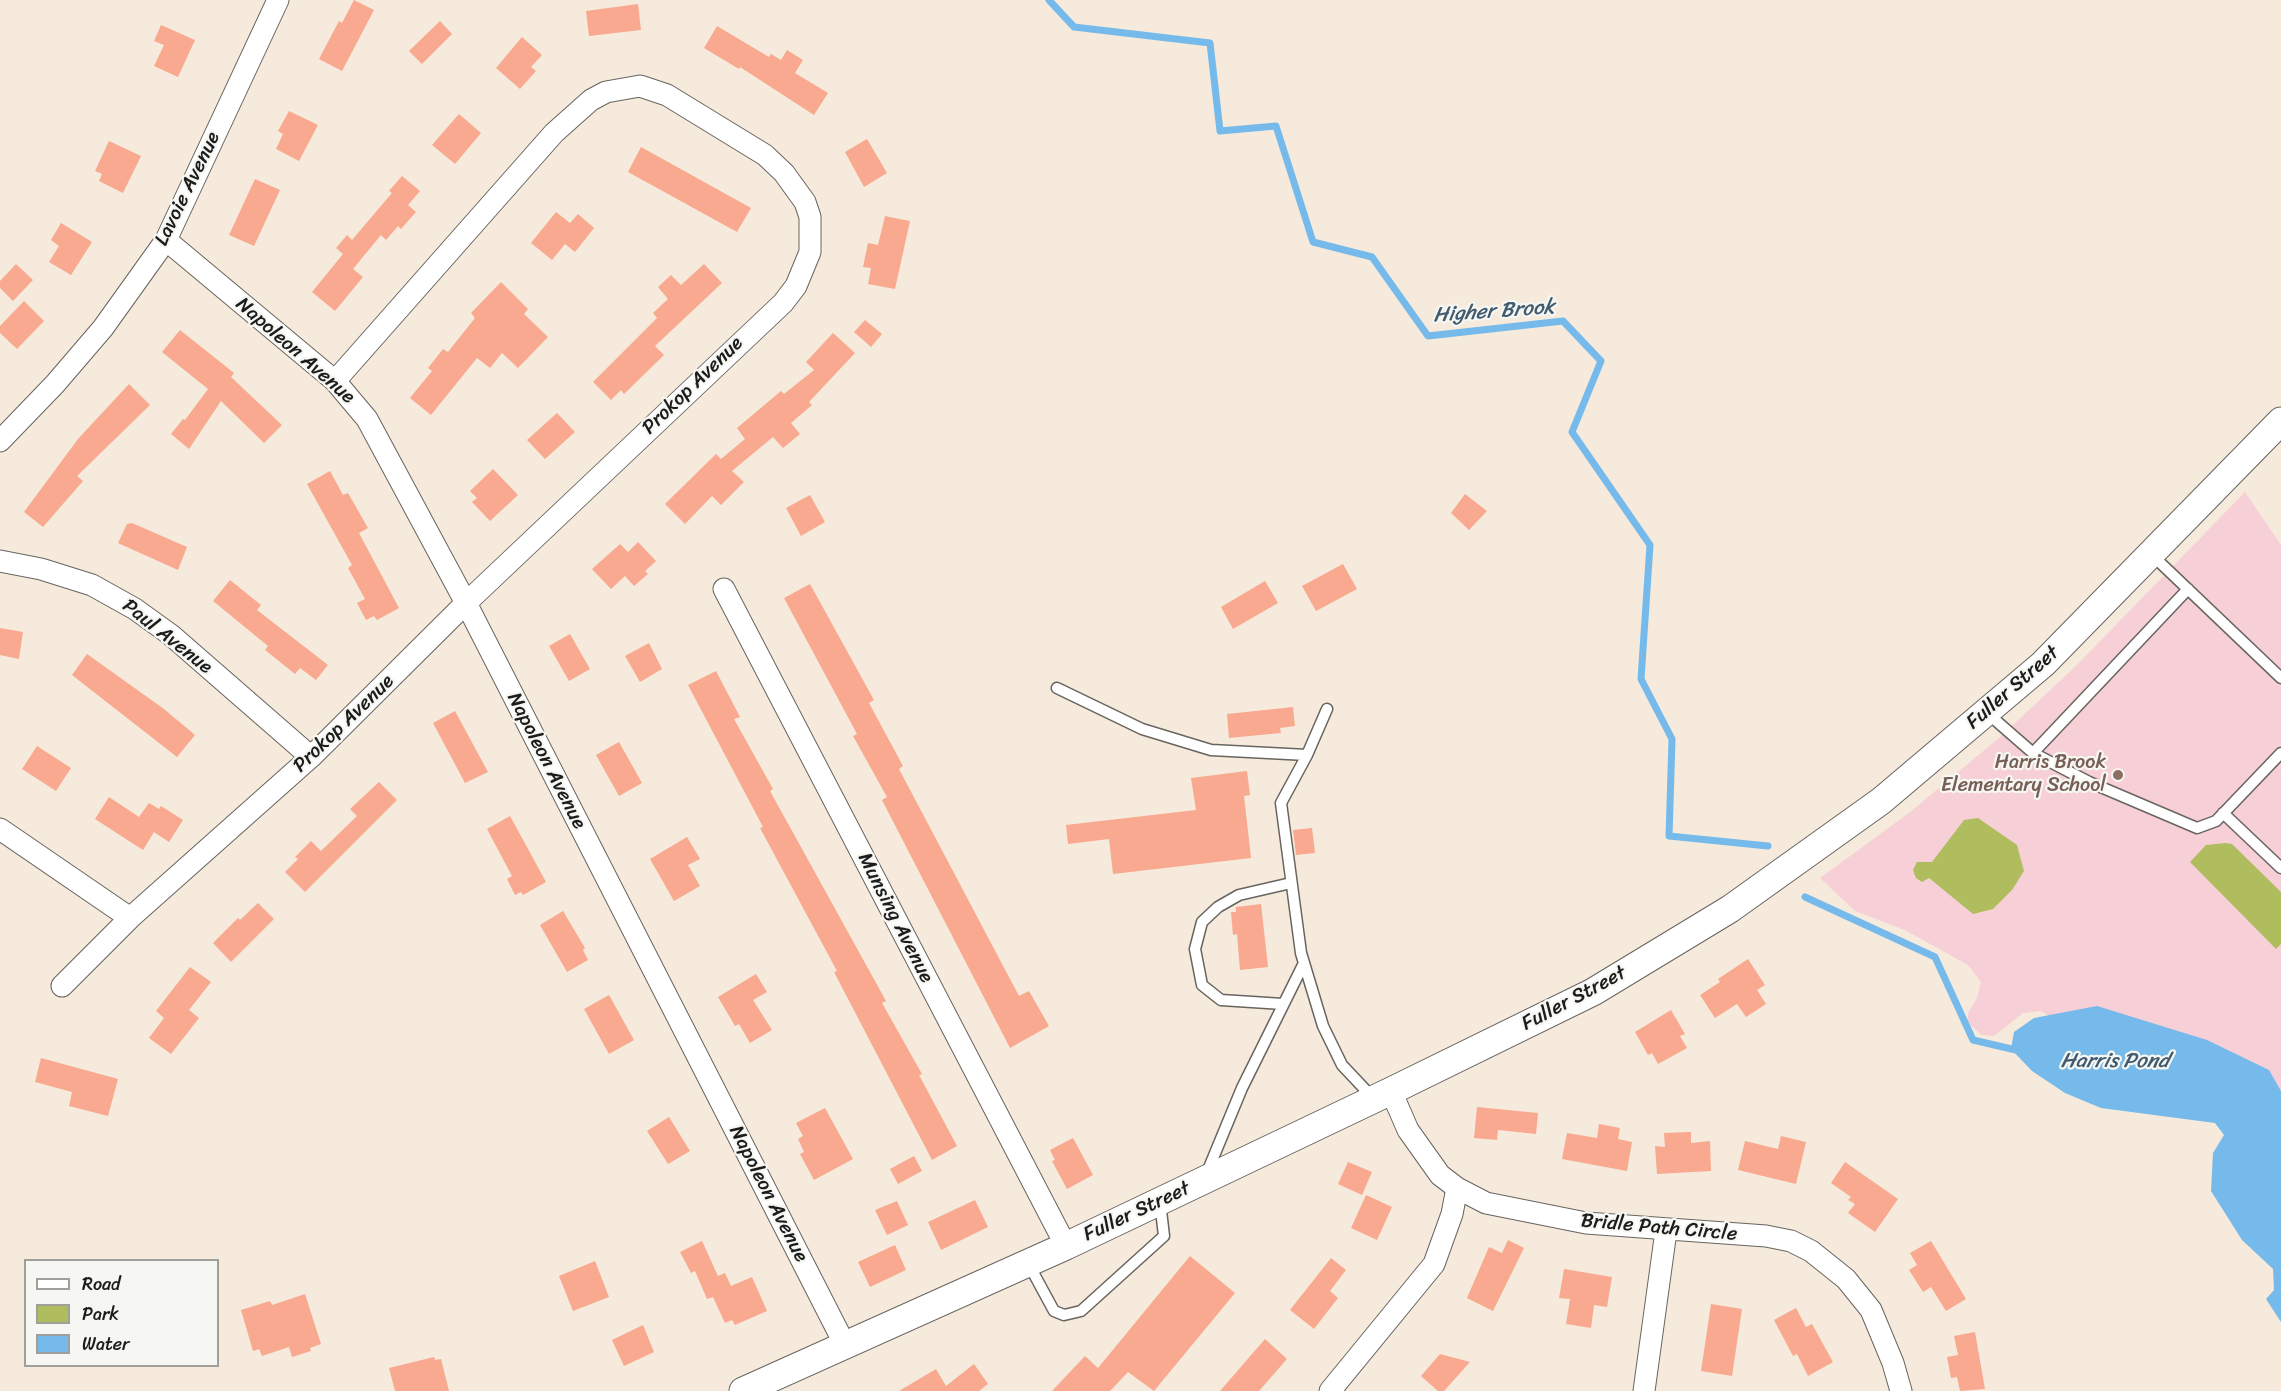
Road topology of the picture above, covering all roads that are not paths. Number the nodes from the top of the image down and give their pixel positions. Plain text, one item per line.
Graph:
1 (278, 0) edge
2 (166, 240) junction
3 (335, 381) junction
4 (2281, 421) edge
5 (0, 441) edge
6 (2150, 553) junction
7 (0, 561) edge
8 (2188, 589) junction
9 (724, 590) dead end
10 (466, 603) junction
11 (2281, 678) edge
12 (1057, 688) dead end
13 (1326, 709) dead end
14 (1986, 712) junction
15 (2033, 753) junction
16 (2281, 753) edge
17 (1307, 755) junction
18 (311, 757) junction
19 (2223, 813) junction
20 (0, 829) edge
21 (2281, 868) edge
22 (1291, 883) junction
23 (130, 918) junction
24 (1304, 963) junction
25 (62, 986) dead end
26 (1283, 1004) junction
27 (1383, 1095) junction
28 (1204, 1181) junction
29 (1457, 1188) junction
30 (1160, 1202) junction
31 (1666, 1231) junction
32 (1066, 1246) junction
33 (1028, 1263) junction
34 (845, 1345) junction
35 (743, 1391) edge
36 (1330, 1391) edge
37 (1644, 1391) edge
38 (1901, 1391) edge

1 - 2 street, Lavoie Avenue
2 - 3 street, Napoleon Avenue
2 - 5 street, Lavoie Avenue
3 - 10 street, Napoleon Avenue
3 - 10 street, Prokop Avenue
4 - 6 street, Fuller Street
6 - 8 lane
6 - 14 street, Fuller Street
7 - 18 street, Paul Avenue
8 - 11 lane
8 - 15 lane
9 - 32 street, Munsing Avenue
10 - 18 street, Prokop Avenue
10 - 34 street, Napoleon Avenue
12 - 17 lane
13 - 17 lane
14 - 15 lane
14 - 27 street, Fuller Street
15 - 19 lane
16 - 19 lane
17 - 22 lane
18 - 23 street, Prokop Avenue
19 - 21 lane
20 - 23 street
22 - 24 lane
22 - 26 lane
23 - 25 street, Prokop Avenue
24 - 26 lane
24 - 27 lane
26 - 28 lane
27 - 28 street, Fuller Street
27 - 29 street, Bridle Path Circle
28 - 30 street, Fuller Street
29 - 31 street, Bridle Path Circle
29 - 36 street
30 - 32 street, Fuller Street
30 - 33 lane
31 - 37 street
31 - 38 street, Bridle Path Circle
32 - 33 street, Fuller Street
33 - 34 street, Fuller Street
34 - 35 street, Fuller Street

